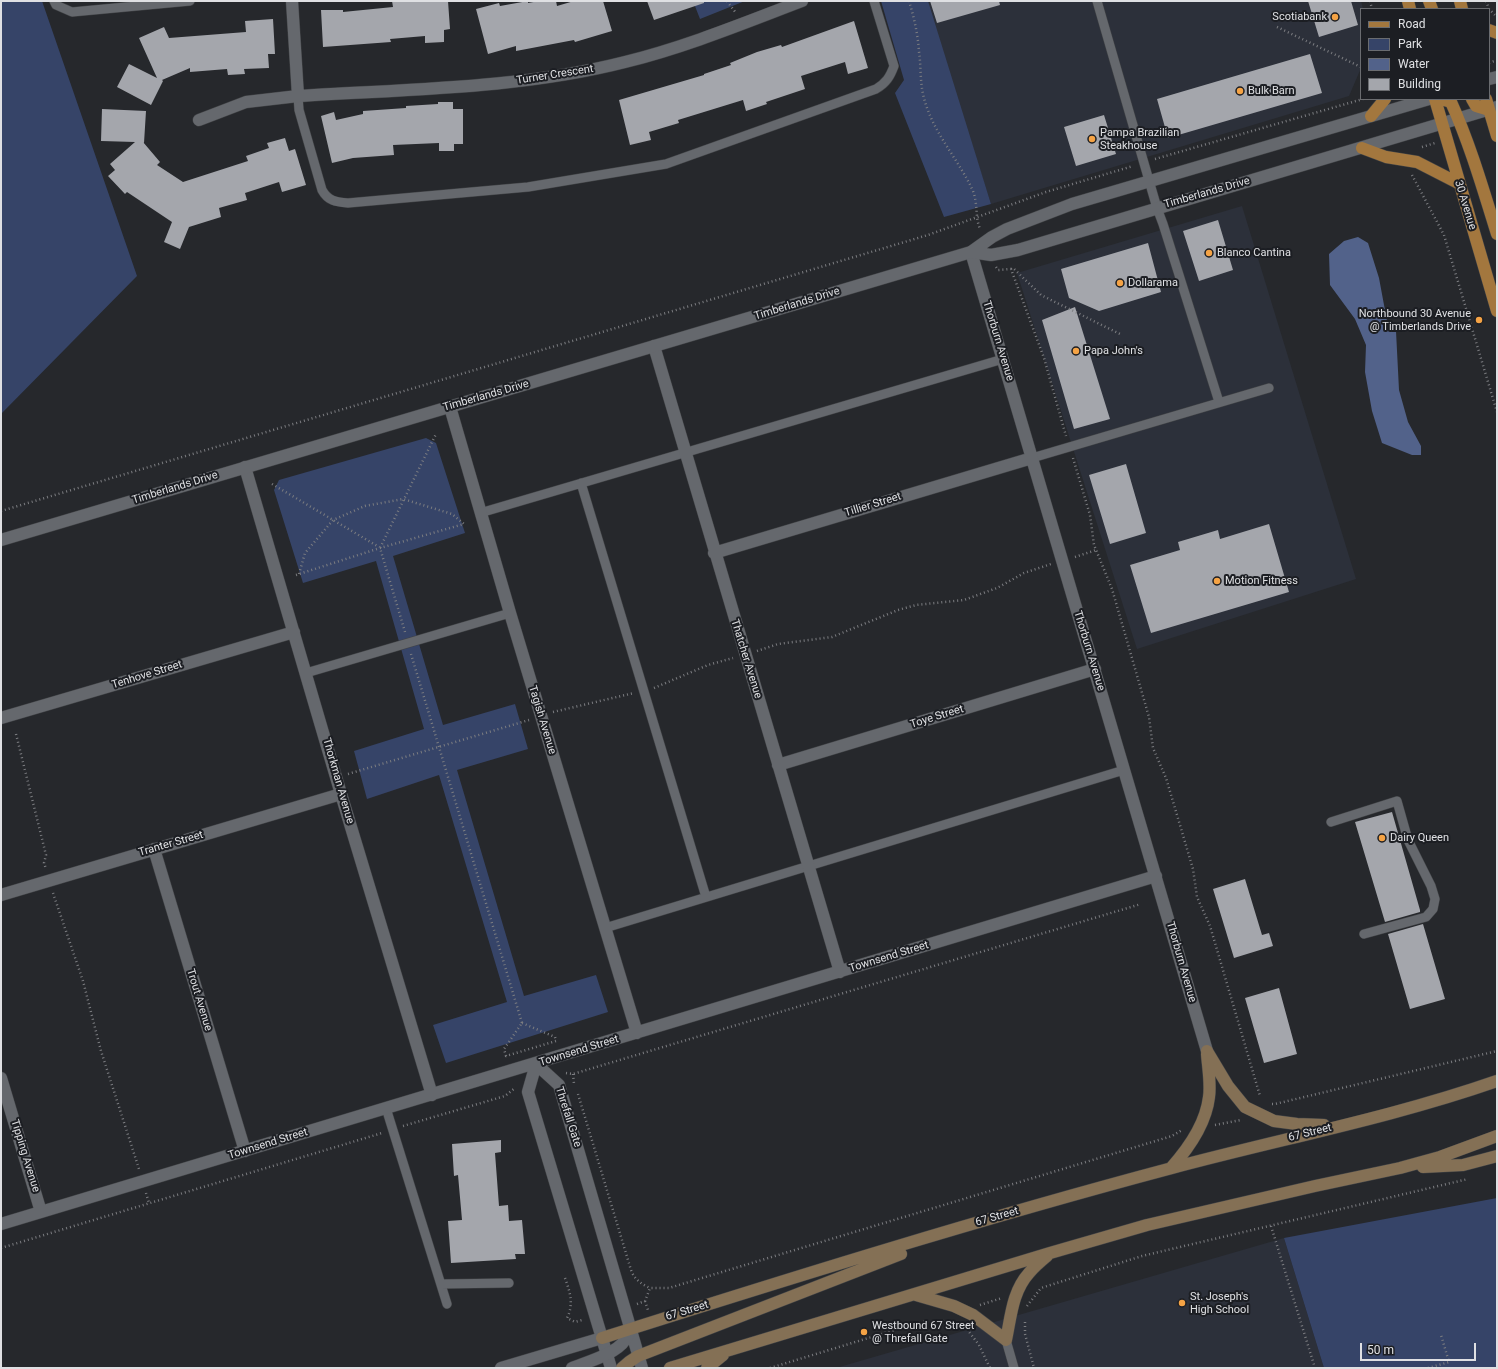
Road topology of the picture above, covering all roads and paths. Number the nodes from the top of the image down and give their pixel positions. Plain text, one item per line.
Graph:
1 (54, 1) edge
2 (190, 1) edge
3 (292, 1) edge
4 (802, 1) edge
5 (874, 1) edge
6 (909, 1) edge
7 (1097, 1) edge
8 (1277, 27) dead end
9 (1360, 67) edge
10 (298, 96) junction
11 (1360, 100) edge
12 (1385, 100) edge
13 (1426, 100) edge
14 (1435, 100) edge
15 (1444, 100) edge
16 (1473, 100) edge
17 (1491, 105) edge
18 (1372, 116) junction
19 (1459, 119) junction
20 (199, 120) dead end
21 (1442, 123) junction
22 (1497, 136) edge
23 (1420, 142) dead end
24 (1428, 145) dead end
25 (1422, 147) junction
26 (1362, 148) junction
27 (1420, 153) dead end
28 (1164, 156) dead end
29 (1123, 169) dead end
30 (1414, 170) dead end
31 (1148, 180) junction
32 (1458, 183) junction
33 (1157, 208) junction
34 (977, 217) junction
35 (980, 229) dead end
36 (1497, 234) edge
37 (971, 252) junction
38 (1010, 269) junction
39 (998, 270) dead end
40 (1497, 311) edge
41 (1122, 335) dead end
42 (654, 346) junction
43 (1004, 359) junction
44 (1269, 388) dead end
45 (1219, 402) junction
46 (450, 407) junction
47 (1497, 412) edge
48 (436, 434) dead end
49 (1070, 448) junction
50 (684, 453) junction
51 (1032, 458) junction
52 (245, 467) junction
53 (581, 483) junction
54 (272, 484) dead end
55 (403, 499) junction
56 (1, 511) edge
57 (480, 513) junction
58 (333, 520) junction
59 (1, 540) edge
60 (380, 548) junction
61 (1096, 550) junction
62 (714, 553) junction
63 (1072, 558) dead end
64 (1052, 564) dead end
65 (510, 613) junction
66 (294, 632) junction
67 (408, 643) junction
68 (745, 654) junction
69 (1095, 670) junction
70 (306, 673) junction
71 (644, 691) junction
72 (550, 713) dead end
73 (2, 714) edge
74 (533, 718) dead end
75 (16, 734) dead end
76 (439, 746) junction
77 (778, 765) junction
78 (1124, 770) junction
79 (348, 774) dead end
80 (341, 794) junction
81 (1331, 822) dead end
82 (154, 849) junction
83 (808, 866) junction
84 (47, 873) dead end
85 (1156, 876) junction
86 (1, 895) edge
87 (706, 897) junction
88 (56, 903) dead end
89 (1141, 904) dead end
90 (605, 928) junction
91 (1364, 934) dead end
92 (840, 972) junction
93 (522, 1024) junction
94 (637, 1033) junction
95 (1207, 1051) junction
96 (1497, 1052) edge
97 (536, 1064) junction
98 (566, 1073) dead end
99 (573, 1074) junction
100 (1, 1078) edge
101 (1497, 1081) edge
102 (512, 1089) dead end
103 (432, 1095) junction
104 (1260, 1096) junction
105 (1257, 1099) dead end
106 (1264, 1100) dead end
107 (1269, 1103) dead end
108 (386, 1108) junction
109 (1241, 1120) dead end
110 (1186, 1123) dead end
111 (1217, 1126) dead end
112 (1339, 1126) junction
113 (392, 1129) junction
114 (1497, 1136) edge
115 (245, 1151) junction
116 (1497, 1156) edge
117 (1171, 1168) junction
118 (1400, 1168) junction
119 (140, 1172) dead end
120 (1469, 1179) dead end
121 (146, 1192) dead end
122 (149, 1203) junction
123 (41, 1212) junction
124 (988, 1220) junction
125 (1, 1224) edge
126 (1271, 1226) junction
127 (1, 1248) edge
128 (1050, 1253) junction
129 (565, 1278) dead end
130 (509, 1283) dead end
131 (441, 1284) junction
132 (650, 1288) junction
133 (916, 1295) junction
134 (647, 1297) dead end
135 (1004, 1299) dead end
136 (447, 1304) dead end
137 (1022, 1305) dead end
138 (980, 1306) dead end
139 (1028, 1307) junction
140 (1026, 1312) dead end
141 (1025, 1318) dead end
142 (575, 1322) dead end
143 (969, 1322) dead end
144 (631, 1328) junction
145 (966, 1328) junction
146 (1441, 1335) dead end
147 (602, 1338) junction
148 (1006, 1340) junction
149 (728, 1351) junction
150 (607, 1354) junction
151 (640, 1362) edge
152 (501, 1368) edge
153 (572, 1368) edge
154 (610, 1368) edge
155 (622, 1368) edge
156 (670, 1368) edge
157 (707, 1368) edge
158 (770, 1368) edge
159 (990, 1368) edge
160 (1014, 1368) edge
161 (1034, 1368) edge
162 (1315, 1368) edge
163 (1428, 1368) edge

1 - 2 lane
3 - 10 street
4 - 10 street, Turner Crescent
5 - 10 lane
6 - 34 path
7 - 31 lane
8 - 9 path
10 - 20 street, Turner Crescent
11 - 28 path
12 - 18 main road
13 - 18 street, Timberlands Drive
14 - 21 main road, 30 Avenue
15 - 19 main road
16 - 17 main road
17 - 19 street, Timberlands Drive
17 - 22 main road
18 - 31 street, Timberlands Drive
19 - 21 street, Timberlands Drive
19 - 36 main road
21 - 26 street, Timberlands Drive
21 - 32 main road, 30 Avenue
23 - 25 path
24 - 25 path
25 - 27 path
26 - 32 main road
26 - 33 street, Timberlands Drive
29 - 34 path
30 - 47 path
31 - 33 lane
31 - 37 street, Timberlands Drive
32 - 40 main road, 30 Avenue
33 - 37 street, Timberlands Drive
33 - 45 lane
34 - 35 path
34 - 56 path
37 - 42 street, Timberlands Drive
37 - 43 street, Thorburn Avenue
38 - 39 path
38 - 41 path
38 - 49 path
42 - 46 street, Timberlands Drive
42 - 50 street, Thatcher Avenue
43 - 50 lane
43 - 51 street, Thorburn Avenue
44 - 45 lane
45 - 49 lane
46 - 52 street, Timberlands Drive
46 - 57 street, Tagish Avenue
48 - 55 path
49 - 51 lane
49 - 61 path
50 - 53 lane
50 - 62 street, Thatcher Avenue
51 - 62 street, Tillier Street
51 - 69 street, Thorburn Avenue
52 - 59 street, Timberlands Drive
52 - 66 street, Thorkman Avenue
53 - 57 lane
53 - 71 lane
54 - 58 path
55 - 58 path
55 - 60 path
55 - 60 path
57 - 65 street, Tagish Avenue
58 - 60 path
58 - 60 path
60 - 67 path
61 - 63 path
61 - 104 path
62 - 68 street, Thatcher Avenue
64 - 68 path
65 - 67 lane
65 - 90 street, Tagish Avenue
66 - 70 street, Thorkman Avenue
66 - 73 street, Tenhove Street
67 - 70 lane
67 - 76 path
68 - 71 path
68 - 77 street, Thatcher Avenue
69 - 77 street, Toye Street
69 - 78 street, Thorburn Avenue
70 - 80 street, Thorkman Avenue
71 - 72 path
71 - 87 lane
74 - 76 path
75 - 84 path
76 - 79 path
76 - 93 path
77 - 83 street, Thatcher Avenue
78 - 83 lane
78 - 85 street, Thorburn Avenue
80 - 82 street, Tranter Street
80 - 103 street, Thorkman Avenue
81 - 91 lane
82 - 86 street, Tranter Street
82 - 115 street, Trout Avenue
83 - 87 lane
83 - 92 street, Thatcher Avenue
85 - 92 street, Townsend Street
85 - 95 street, Thorburn Avenue
87 - 90 lane
88 - 119 path
89 - 99 path
90 - 94 street, Tagish Avenue
92 - 94 street, Townsend Street
93 - 93 path
94 - 97 street, Townsend Street
95 - 112 main road
95 - 117 main road
96 - 107 path
97 - 103 street, Townsend Street
97 - 144 street, Threfall Gate
97 - 147 street
98 - 99 path
99 - 132 path
100 - 123 street, Tipping Avenue
101 - 112 main road, 67 Street
102 - 113 path
103 - 108 street, Townsend Street
104 - 105 path
104 - 106 path
108 - 113 lane
108 - 115 street, Townsend Street
109 - 111 path
110 - 132 path
112 - 117 main road, 67 Street
113 - 122 path
113 - 131 lane
114 - 118 main road
115 - 123 street, Townsend Street
116 - 118 main road
117 - 124 main road, 67 Street
118 - 128 main road
120 - 126 path
121 - 122 path
122 - 127 path
123 - 125 street, Townsend Street
124 - 144 main road, 67 Street
124 - 151 main road
126 - 139 path
126 - 162 path
128 - 133 main road
128 - 148 main road
129 - 142 path
130 - 131 lane
131 - 136 lane
132 - 134 path
133 - 148 main road
133 - 149 main road
135 - 138 path
137 - 139 path
139 - 140 path
141 - 161 path
143 - 145 path
144 - 147 main road, 67 Street
144 - 150 street
144 - 151 street, Threfall Gate
145 - 158 path
145 - 159 path
146 - 163 path
147 - 150 street
147 - 152 street, 67 Street
148 - 160 lane
149 - 156 main road
149 - 157 main road
150 - 153 street
150 - 154 street
151 - 155 main road

